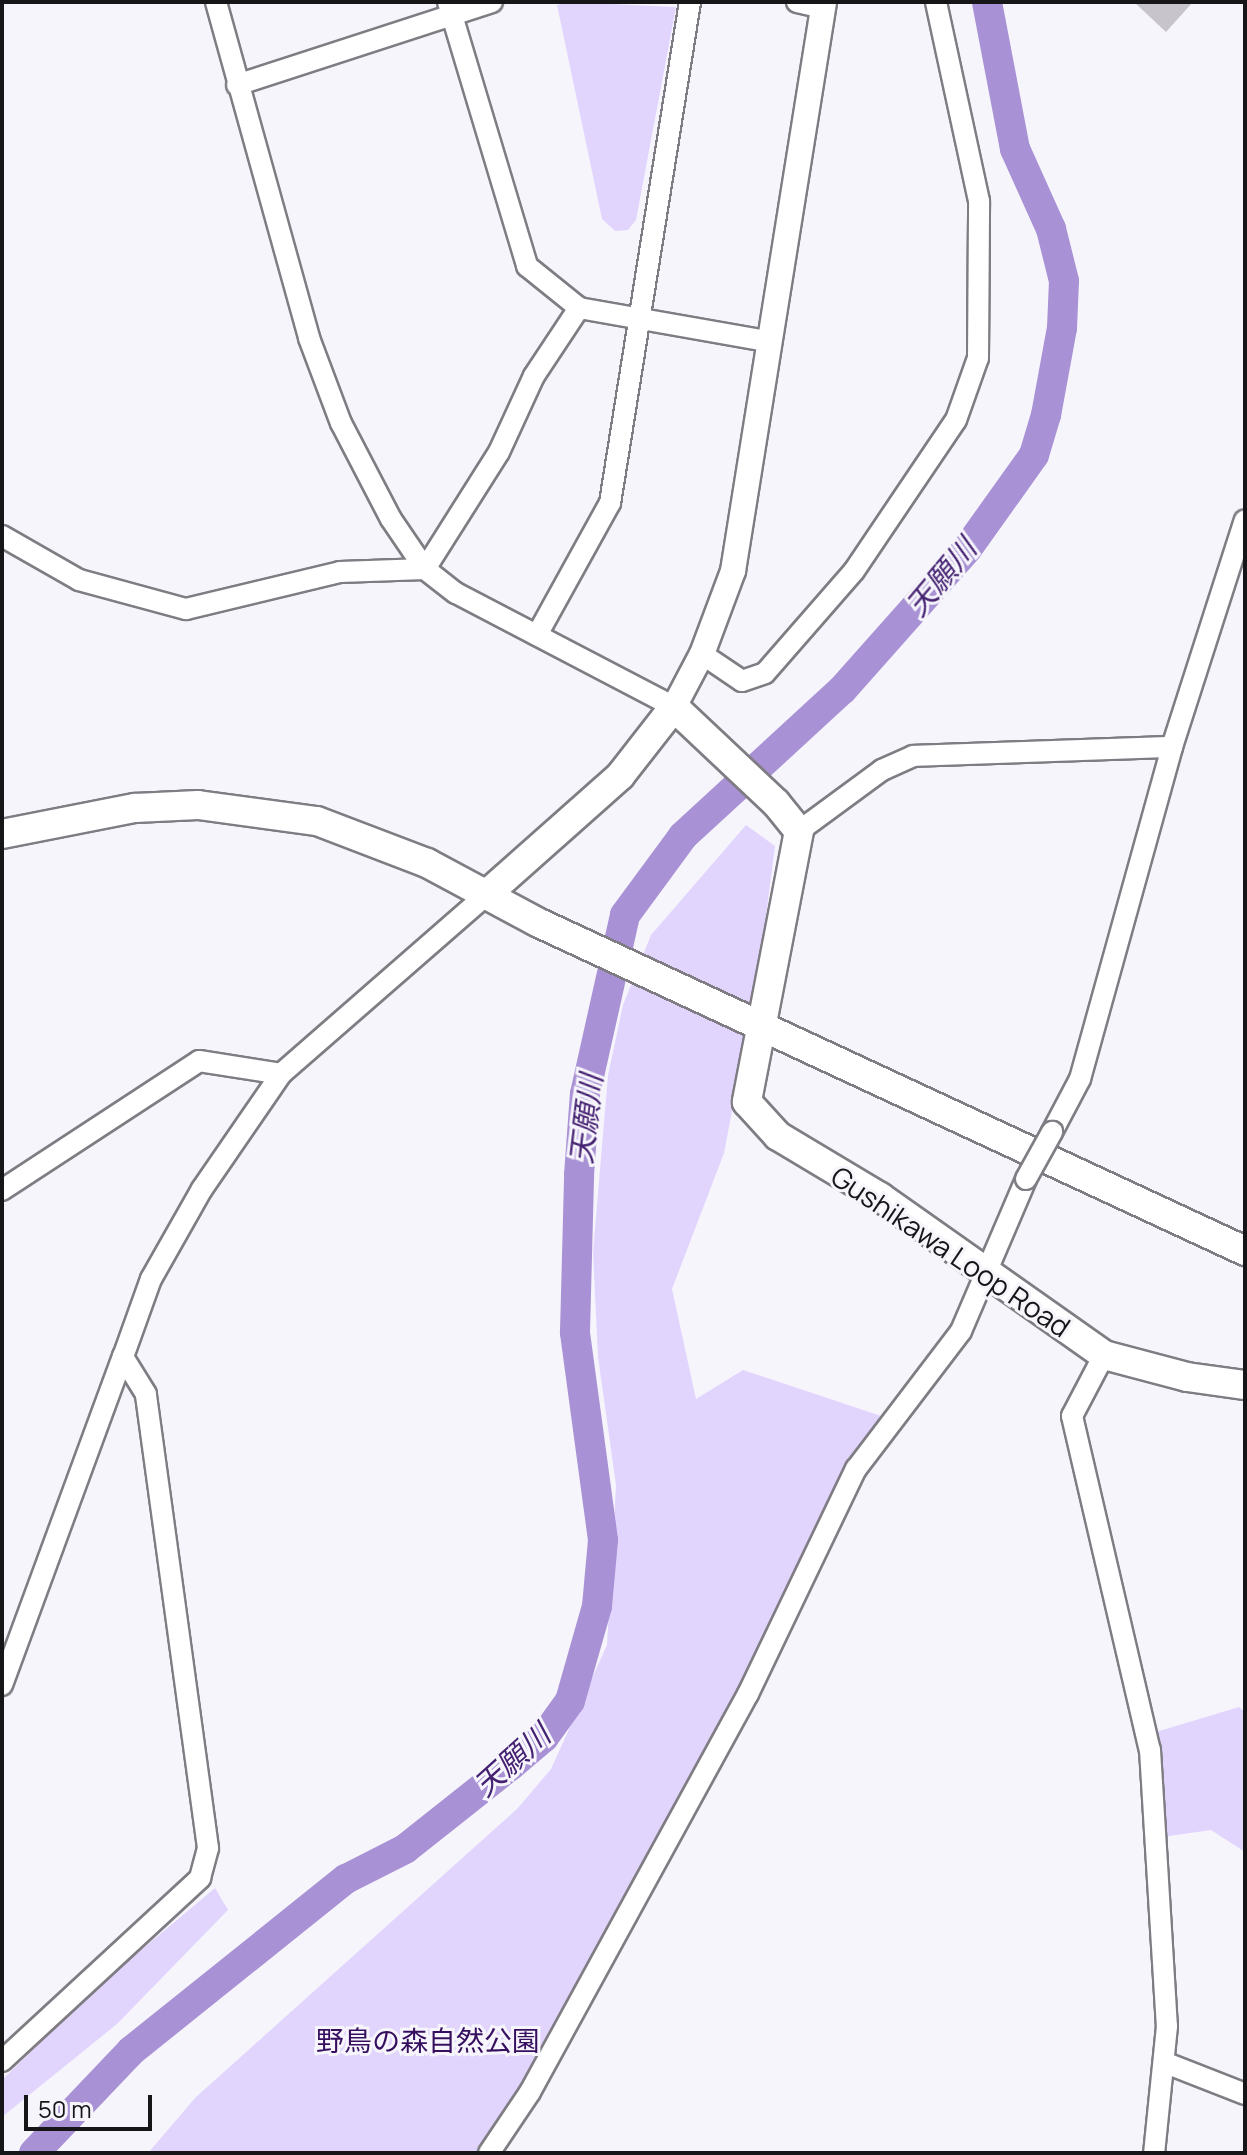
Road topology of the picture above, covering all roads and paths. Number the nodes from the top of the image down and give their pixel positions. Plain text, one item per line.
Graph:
1 (216, 2) edge
2 (492, 2) edge
3 (690, 2) edge
4 (797, 2) edge
5 (936, 2) edge
6 (823, 5) edge
7 (449, 7) edge
8 (237, 85) junction
9 (579, 308) junction
10 (638, 319) junction
11 (767, 341) junction
12 (1245, 520) edge
13 (2, 536) edge
14 (425, 569) junction
15 (537, 635) junction
16 (702, 654) junction
17 (674, 707) junction
18 (1172, 747) junction
19 (799, 831) junction
20 (2, 834) edge
21 (486, 895) junction
22 (762, 1027) junction
23 (281, 1074) junction
24 (2, 1190) edge
25 (1245, 1251) edge
26 (985, 1268) junction
27 (1104, 1355) junction
28 (123, 1357) junction
29 (1245, 1385) edge
30 (2, 1685) edge
31 (2, 2061) edge
32 (1166, 2063) junction
33 (1245, 2094) edge
34 (489, 2153) edge
35 (1154, 2153) edge

1 - 8 street
2 - 7 street
3 - 10 street
4 - 6 street
5 - 16 street
6 - 11 street
7 - 8 street
7 - 9 street
8 - 14 street
9 - 10 street
9 - 14 street
10 - 11 street
10 - 15 street
11 - 16 street
12 - 18 street
13 - 14 street
14 - 15 street
15 - 17 street
16 - 17 street
17 - 19 main road
17 - 21 main road
18 - 19 street
18 - 26 street, bridge
19 - 22 main road, Gushikawa Loop Road
20 - 21 main road
21 - 22 main road
21 - 23 street
22 - 25 main road
22 - 26 main road, Gushikawa Loop Road
23 - 24 street
23 - 28 street
26 - 27 main road, Gushikawa Loop Road
26 - 34 street
27 - 29 main road, Gushikawa Loop Road
27 - 32 street
28 - 30 street
28 - 31 street
32 - 33 street
32 - 35 street

